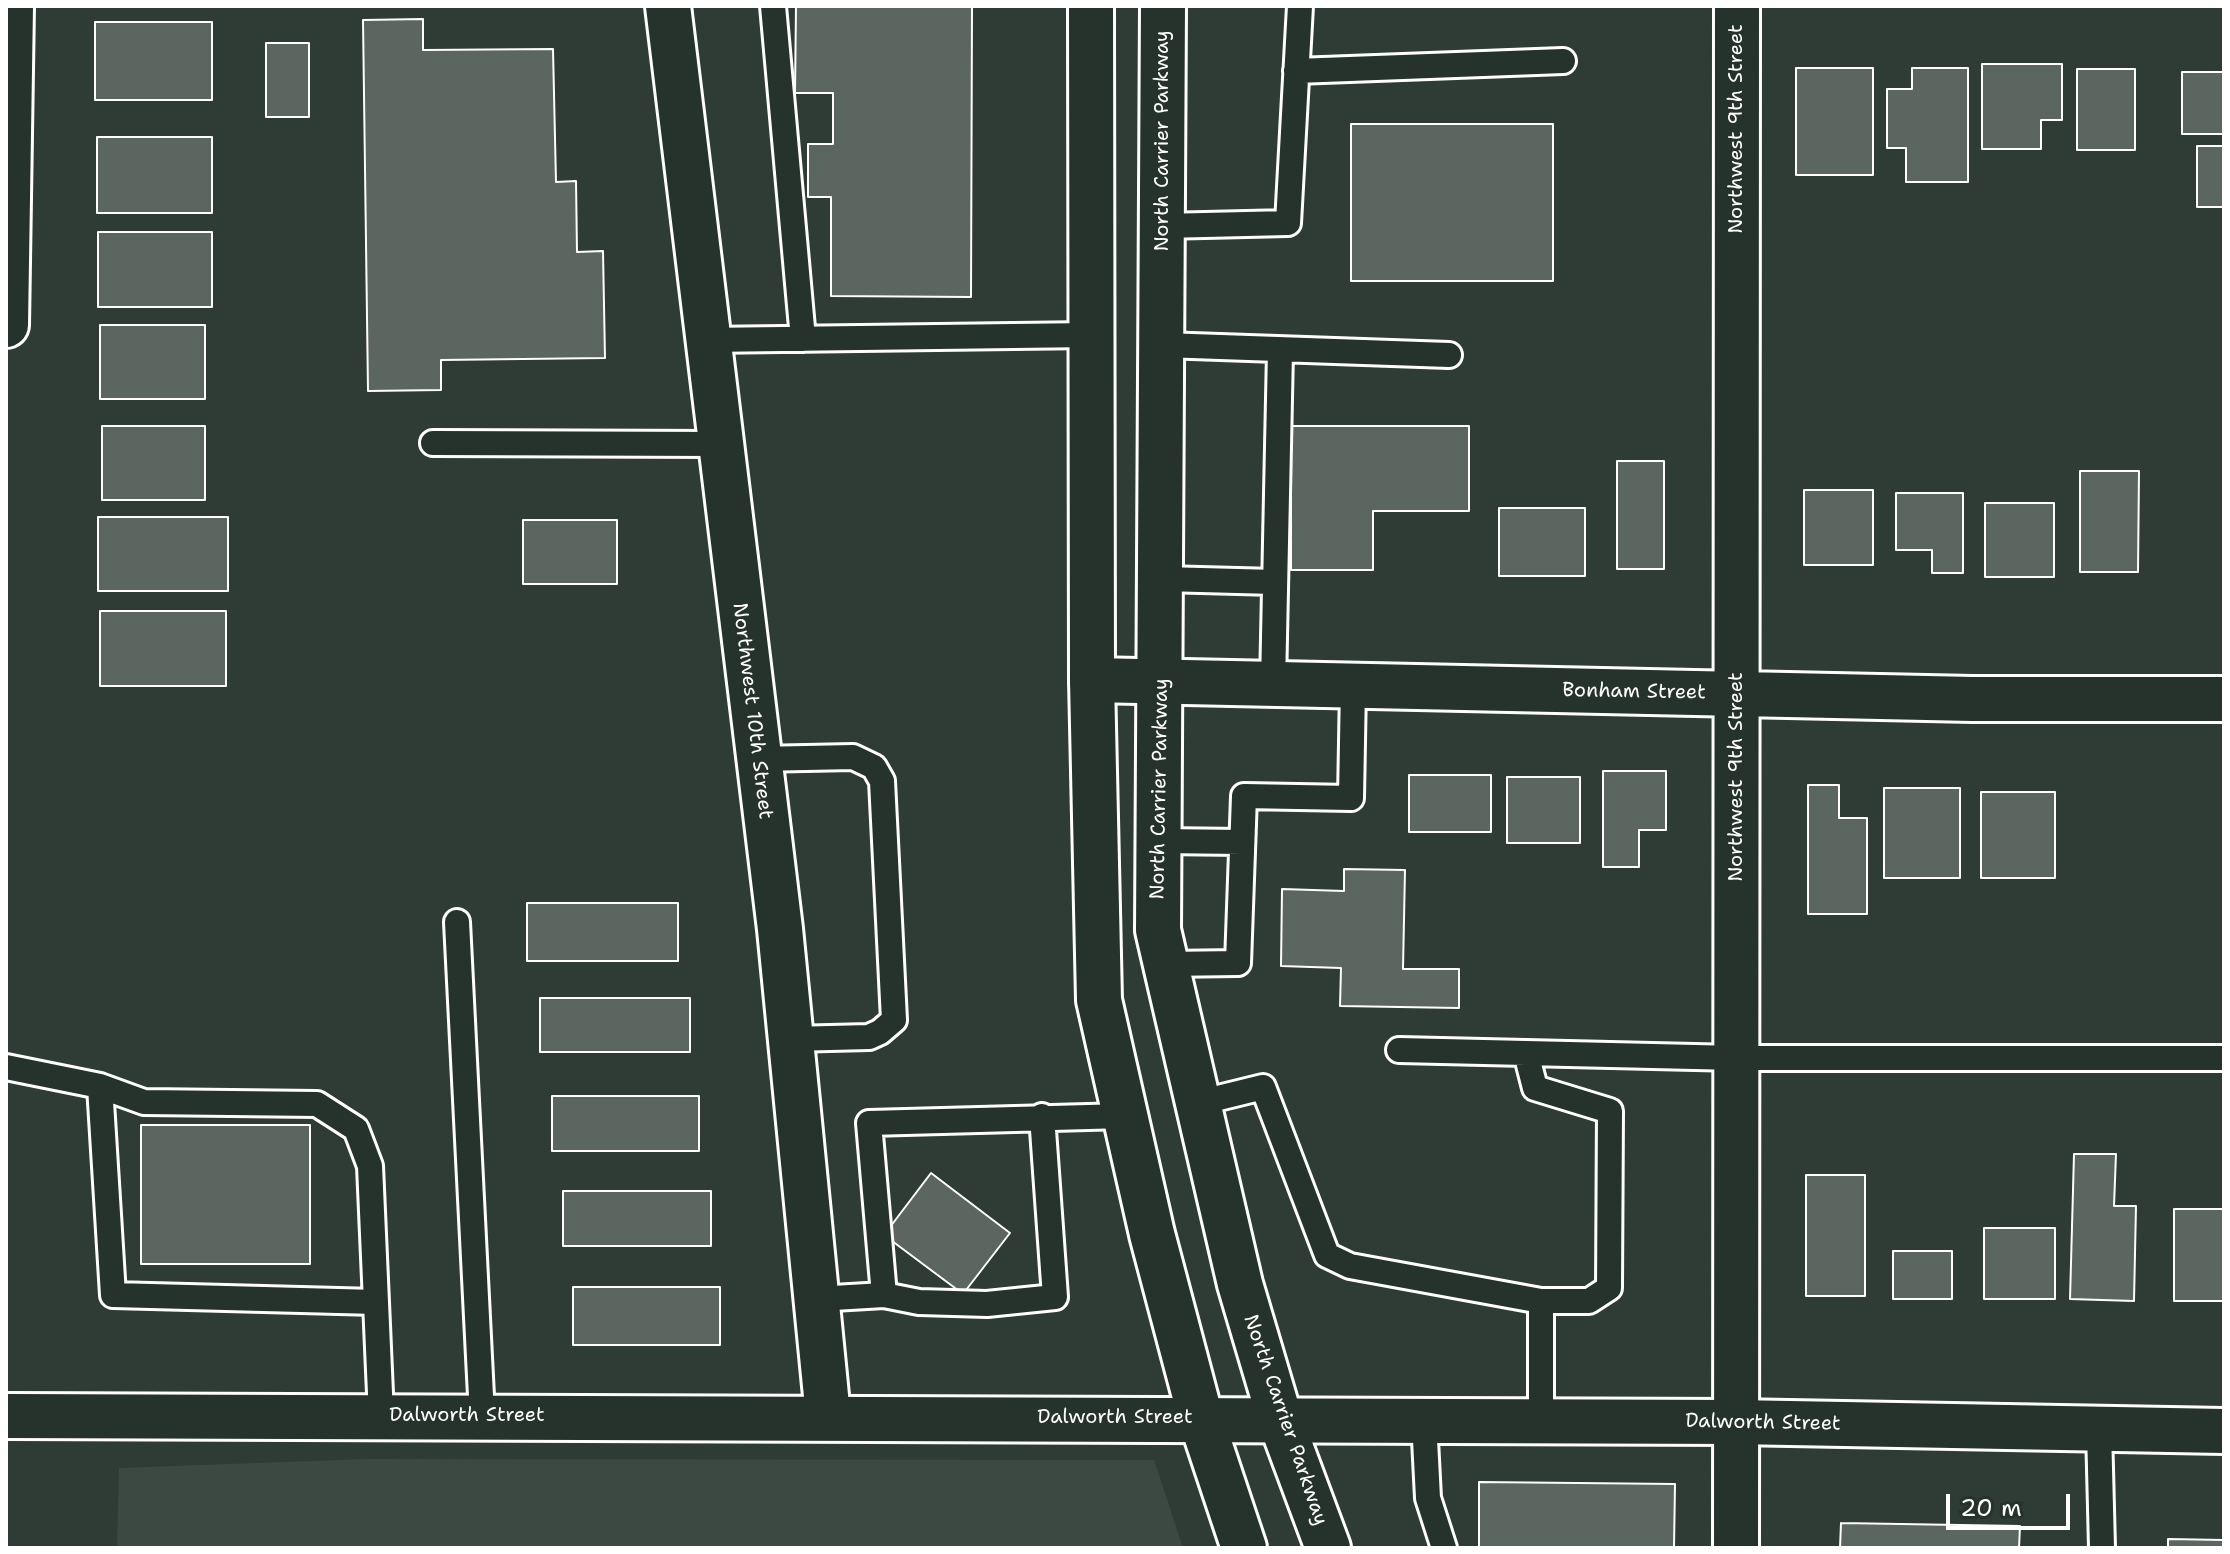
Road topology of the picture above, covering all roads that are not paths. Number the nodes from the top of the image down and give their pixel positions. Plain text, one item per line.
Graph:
1 (11, 6) edge
2 (668, 6) edge
3 (773, 6) edge
4 (1091, 6) edge
5 (1163, 6) edge
6 (1300, 6) edge
7 (1737, 6) edge
8 (1563, 61) dead end
9 (1296, 71) junction
10 (1163, 226) junction
11 (6, 325) edge
12 (1091, 335) junction
13 (803, 339) junction
14 (706, 340) junction
15 (1163, 345) junction
16 (1280, 351) junction
17 (1449, 355) dead end
18 (433, 443) dead end
19 (719, 444) junction
20 (1163, 579) junction
21 (1275, 582) junction
22 (1092, 680) junction
23 (1162, 683) junction
24 (1273, 685) junction
25 (1353, 686) junction
26 (1738, 695) junction
27 (2224, 699) edge
28 (758, 759) junction
29 (1160, 841) junction
30 (1242, 842) junction
31 (457, 922) dead end
32 (1166, 964) junction
33 (791, 1039) junction
34 (1399, 1050) dead end
35 (1526, 1053) junction
36 (1737, 1058) junction
37 (2224, 1058) edge
38 (6, 1067) edge
39 (100, 1086) junction
40 (1198, 1103) junction
41 (1042, 1116) junction
42 (1125, 1116) junction
43 (884, 1295) junction
44 (816, 1299) junction
45 (1541, 1301) junction
46 (376, 1302) junction
47 (6, 1416) edge
48 (381, 1416) junction
49 (482, 1416) junction
50 (828, 1416) junction
51 (1201, 1419) junction
52 (1280, 1419) junction
53 (1424, 1420) junction
54 (1541, 1421) junction
55 (1735, 1422) junction
56 (2099, 1429) junction
57 (2224, 1431) edge
58 (1244, 1548) edge
59 (1328, 1548) edge
60 (1444, 1548) edge
61 (1736, 1548) edge
62 (2102, 1548) edge

1 - 11 street
2 - 14 street, Northwest 10th Street
3 - 13 lane
4 - 12 street
5 - 10 street, North Carrier Parkway
6 - 9 lane
7 - 26 street, Northwest 9th Street
8 - 9 lane
9 - 10 lane
10 - 15 street, North Carrier Parkway
12 - 13 lane
12 - 22 street
13 - 14 lane
14 - 19 street, Northwest 10th Street
15 - 16 lane
15 - 20 street, North Carrier Parkway
16 - 17 lane
16 - 21 lane
18 - 19 lane
19 - 28 street, Northwest 10th Street
20 - 21 lane
20 - 23 street, North Carrier Parkway
21 - 24 lane
22 - 23 street, Bonham Street
22 - 42 street
23 - 24 street, Bonham Street
23 - 29 street, North Carrier Parkway
24 - 25 street, Bonham Street
25 - 26 street, Bonham Street
25 - 30 lane
26 - 27 street, Bonham Street
26 - 36 street, Northwest 9th Street
28 - 33 street, Northwest 10th Street
28 - 33 lane
29 - 30 lane
29 - 32 street, North Carrier Parkway
30 - 32 lane
31 - 49 lane
32 - 40 street, North Carrier Parkway
33 - 44 street, Northwest 10th Street
34 - 35 lane
35 - 36 lane
35 - 45 lane
36 - 37 lane
36 - 55 street, Northwest 9th Street
38 - 39 lane
39 - 46 lane
39 - 46 lane
40 - 45 lane
40 - 52 street, North Carrier Parkway
41 - 42 lane
41 - 43 lane
41 - 43 lane
42 - 51 street
43 - 44 lane
44 - 50 street, Northwest 10th Street
45 - 54 lane
46 - 48 lane
47 - 48 street, Dalworth Street
48 - 49 street, Dalworth Street
49 - 50 street, Dalworth Street
50 - 51 street, Dalworth Street
51 - 52 street, Dalworth Street
51 - 58 street
52 - 53 street, Dalworth Street
52 - 59 street, North Carrier Parkway
53 - 54 street, Dalworth Street
53 - 60 lane
54 - 55 street, Dalworth Street
55 - 56 street, Dalworth Street
55 - 61 street, Northwest 9th Street
56 - 57 street, Dalworth Street
56 - 62 lane

